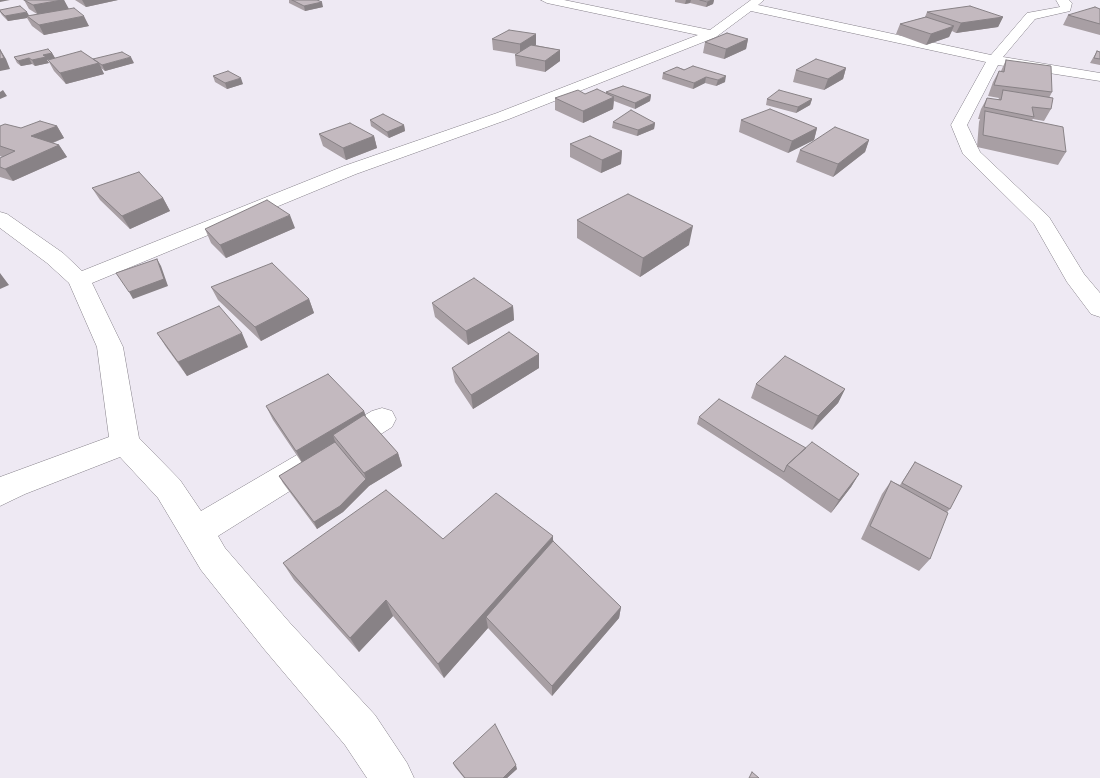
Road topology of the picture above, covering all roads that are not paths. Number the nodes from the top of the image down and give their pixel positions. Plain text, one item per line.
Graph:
1 (547, 0) edge
2 (1062, 0) edge
3 (754, 4) edge
4 (712, 34) junction
5 (994, 60) junction
6 (1100, 77) edge
7 (0, 218) edge
8 (80, 280) junction
9 (1100, 309) edge
10 (382, 419) dead end
11 (125, 443) junction
12 (0, 493) edge
13 (196, 532) junction
14 (392, 778) edge

1 - 4 street
2 - 5 street
3 - 4 street
3 - 5 street
4 - 8 street
5 - 6 street
5 - 9 street
7 - 8 street
8 - 11 street
10 - 13 street
11 - 12 street
11 - 13 street
13 - 14 street

